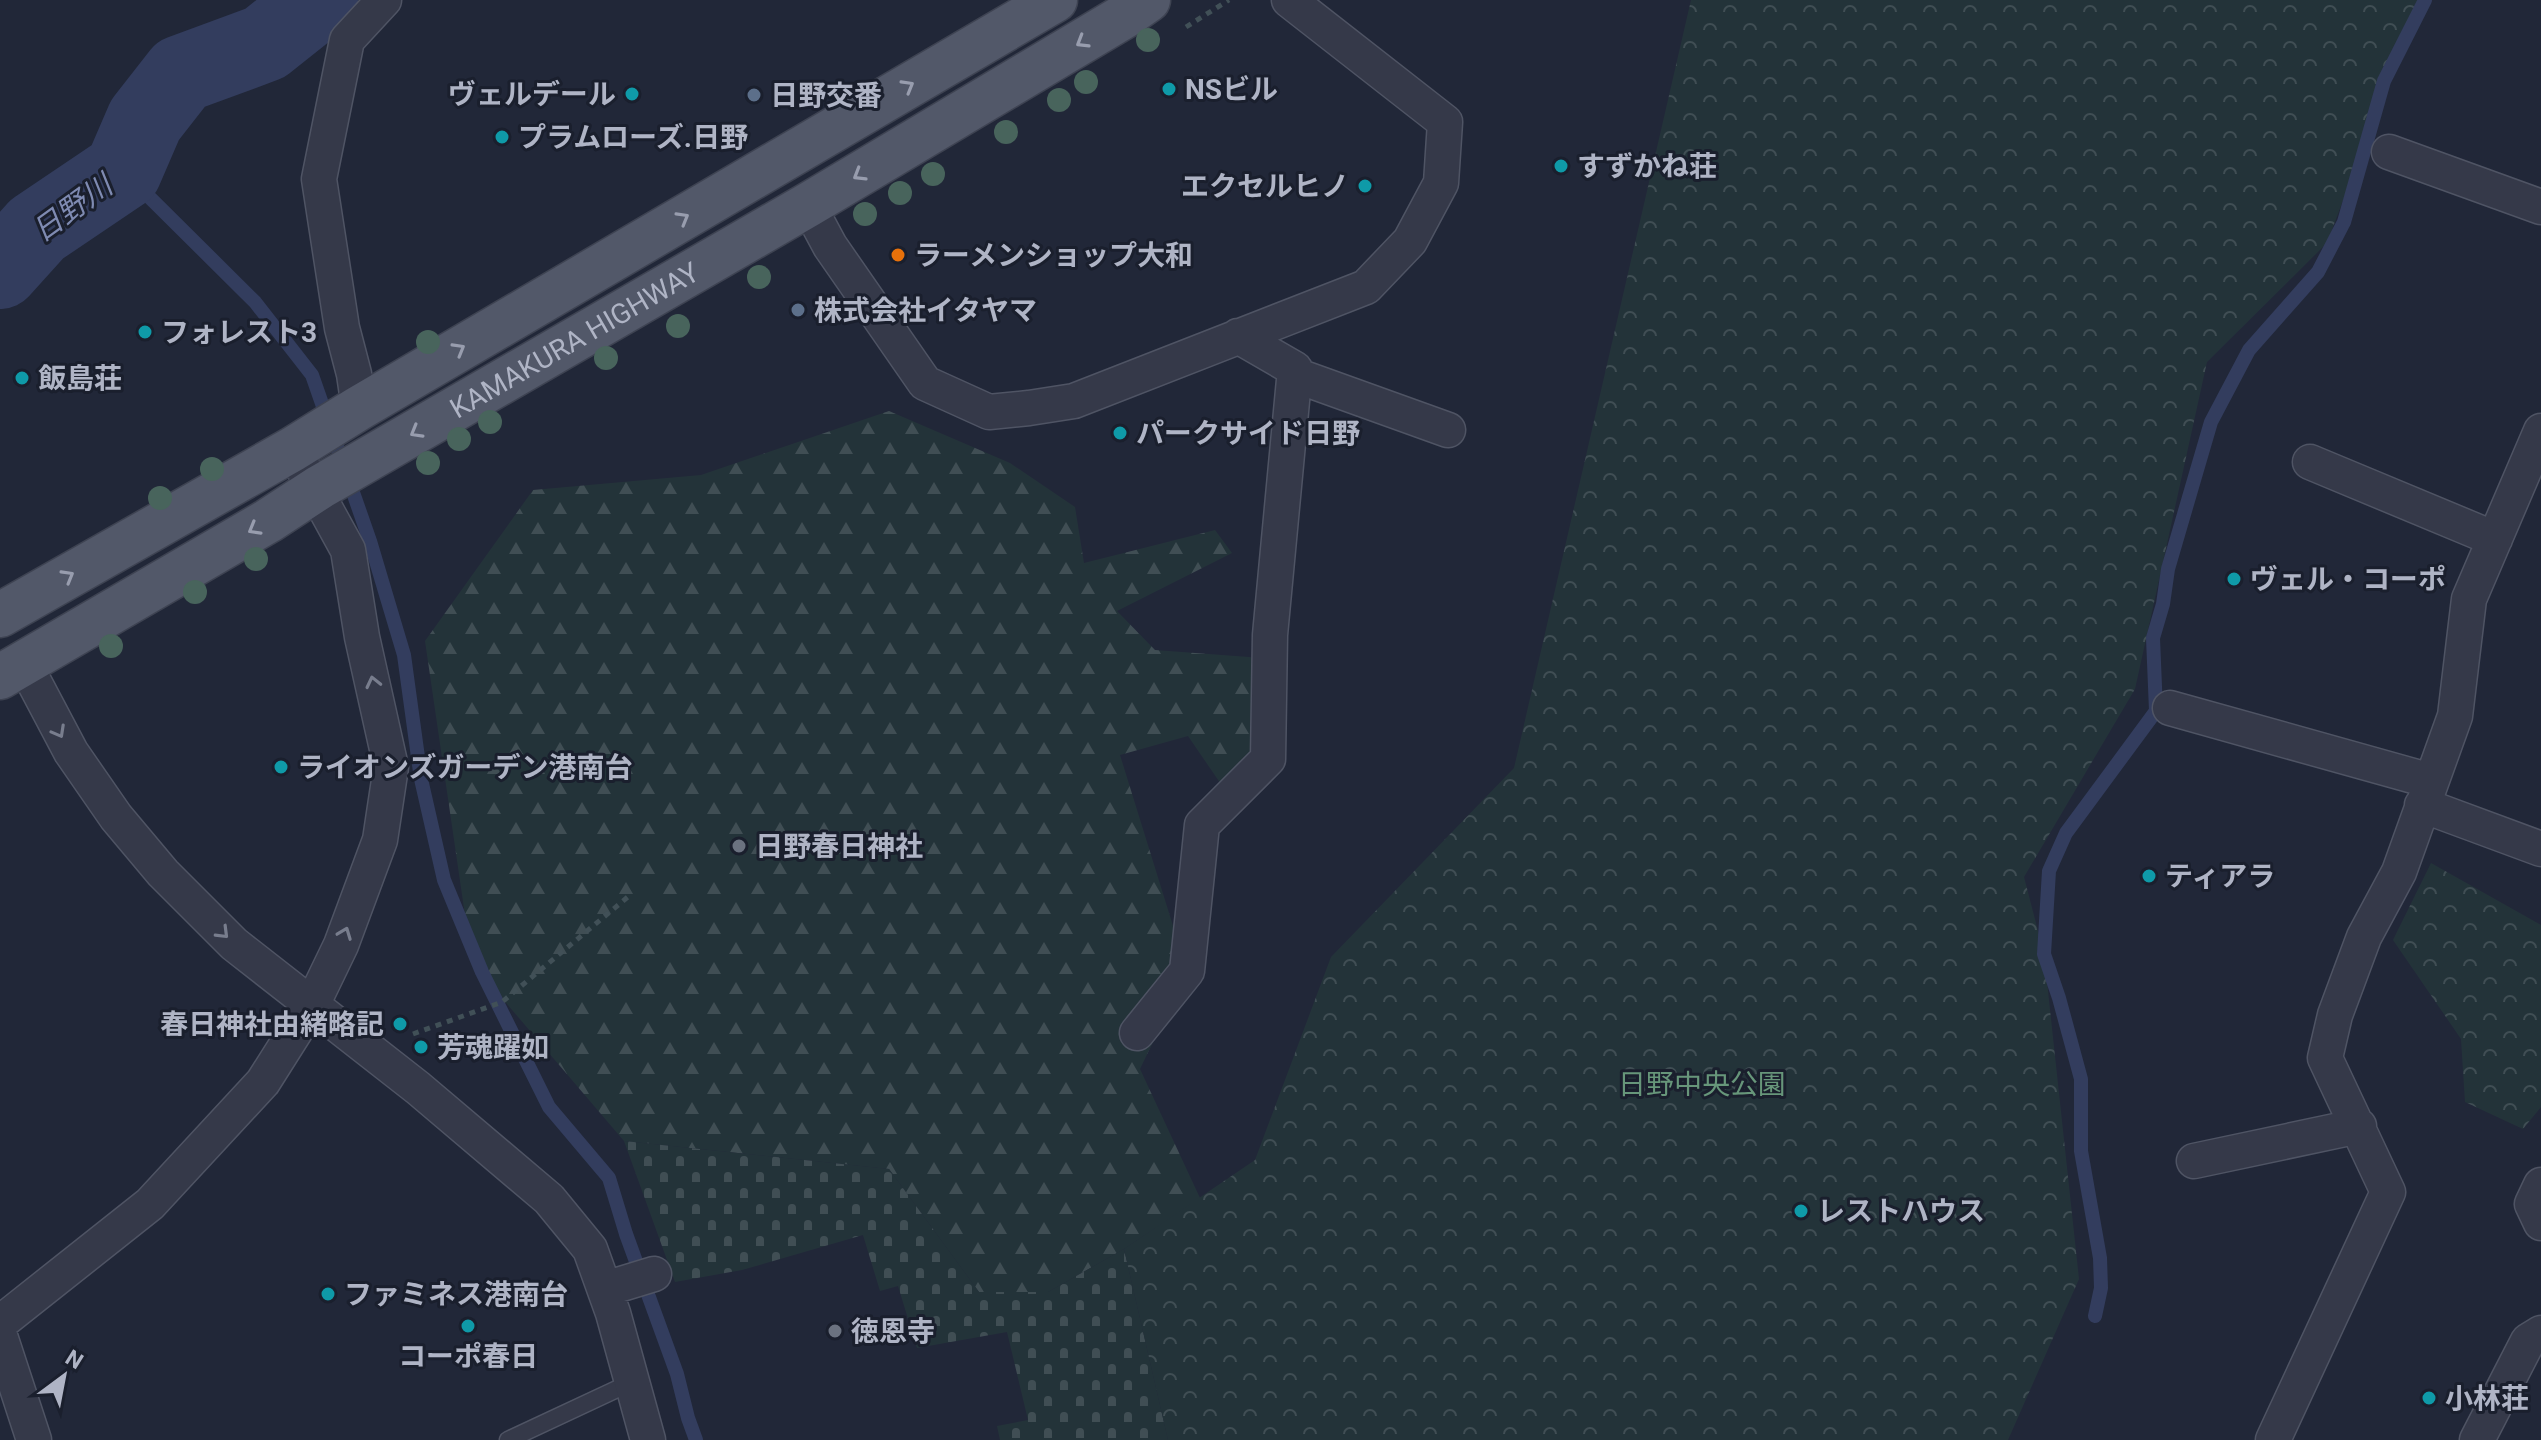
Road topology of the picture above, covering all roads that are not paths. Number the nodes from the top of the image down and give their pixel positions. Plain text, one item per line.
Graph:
1 (384, 0) edge
2 (1055, 0) edge
3 (1148, 0) edge
4 (1289, 0) edge
5 (2389, 152) dead end
6 (808, 205) junction
7 (2541, 207) edge
8 (1238, 336) junction
9 (1295, 375) junction
10 (352, 413) junction
11 (1448, 430) dead end
12 (2541, 431) edge
13 (297, 447) junction
14 (2310, 462) dead end
15 (318, 489) junction
16 (2495, 539) junction
17 (0, 615) edge
18 (12, 670) edge
19 (2170, 708) dead end
20 (2426, 793) junction
21 (2541, 849) edge
22 (313, 1003) junction
23 (1137, 1033) dead end
24 (2359, 1126) junction
25 (2194, 1161) dead end
26 (2541, 1185) edge
27 (2541, 1223) edge
28 (654, 1274) dead end
29 (610, 1288) junction
30 (0, 1323) edge
31 (2541, 1333) edge
32 (0, 1336) edge
33 (632, 1382) junction
34 (34, 1440) edge
35 (508, 1440) edge
36 (648, 1440) edge
37 (2273, 1440) edge
38 (2477, 1440) edge

1 - 10 street
10 -> 2 main road, KAMAKURA HIGHWAY
3 -> 6 main road, KAMAKURA HIGHWAY
4 - 8 street
5 - 7 street
6 - 8 street
6 -> 15 main road, KAMAKURA HIGHWAY
8 - 9 street
9 - 11 street
9 - 23 street
10 - 13 main road, KAMAKURA HIGHWAY
12 - 16 street
13 - 15 street
17 -> 13 main road, KAMAKURA HIGHWAY
14 - 16 street
15 -> 18 main road, KAMAKURA HIGHWAY
22 -> 15 street
16 - 20 street
18 -> 22 street
19 - 20 street
20 - 21 street
20 - 24 street
22 - 29 street
22 - 30 street
24 - 25 street
24 - 37 street
26 - 27 street
28 - 29 street
29 - 33 street
31 - 38 street
32 - 34 street
33 - 35 lane
33 - 36 street

